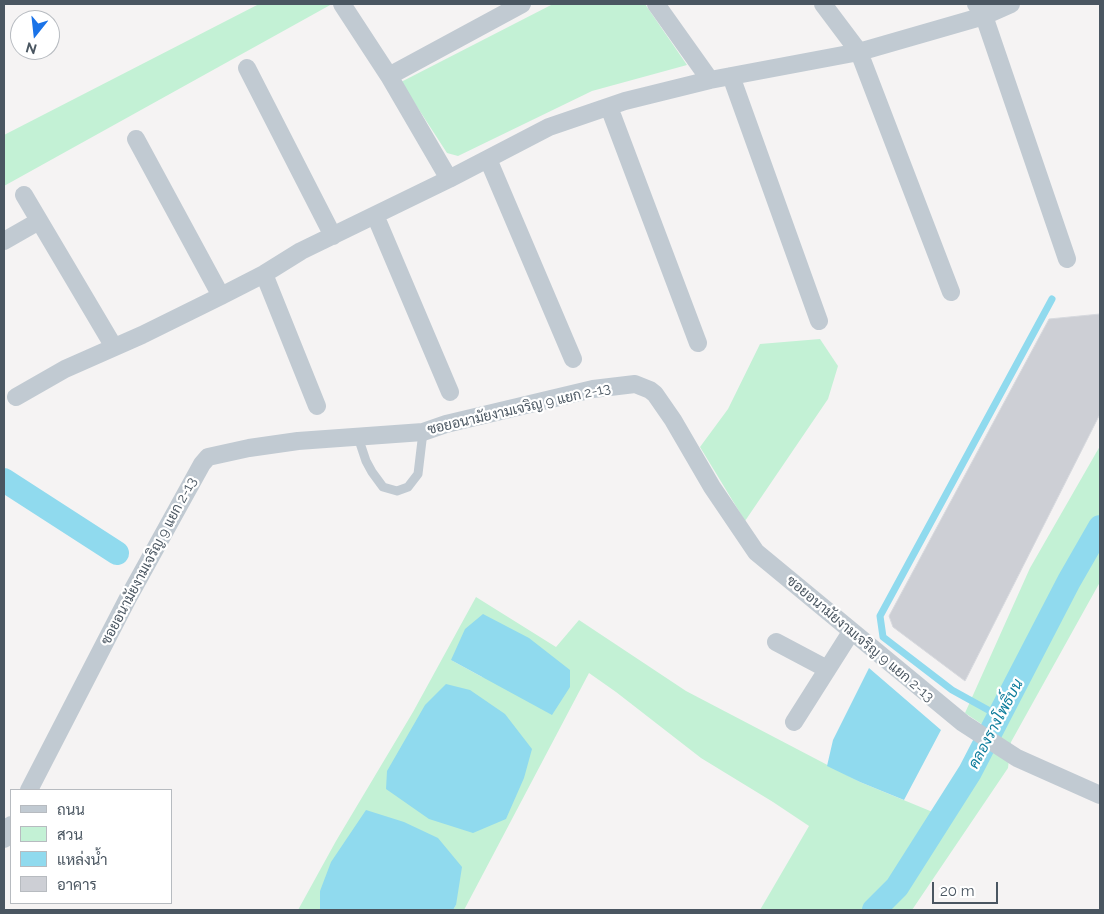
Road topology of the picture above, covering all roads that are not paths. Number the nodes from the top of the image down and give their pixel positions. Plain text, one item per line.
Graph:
1 (342, 4) edge
2 (656, 4) edge
3 (823, 4) edge
4 (1012, 4) edge
5 (513, 6) edge
6 (980, 10) edge
7 (859, 52) junction
8 (247, 68) dead end
9 (389, 76) junction
10 (731, 76) junction
11 (710, 80) junction
12 (609, 107) junction
13 (136, 139) dead end
14 (488, 160) junction
15 (449, 179) junction
16 (24, 196) dead end
17 (376, 215) junction
18 (39, 220) junction
19 (333, 236) junction
20 (4, 241) edge
21 (1067, 259) dead end
22 (264, 274) junction
23 (951, 292) dead end
24 (221, 296) junction
25 (819, 322) dead end
26 (698, 343) dead end
27 (114, 347) junction
28 (573, 359) dead end
29 (450, 392) dead end
30 (16, 398) dead end
31 (317, 406) dead end
32 (423, 432) junction
33 (358, 436) junction
34 (851, 632) junction
35 (776, 642) dead end
36 (827, 669) junction
37 (794, 722) dead end
38 (30, 789) edge
39 (1100, 795) edge
40 (10, 827) edge
41 (4, 839) edge

1 - 9 street
2 - 11 street
3 - 7 street
4 - 6 street
5 - 9 street
6 - 7 street
6 - 21 street
7 - 10 street
7 - 23 street
8 - 19 street
9 - 15 street
10 - 11 street
10 - 25 street
11 - 12 street
12 - 14 street
12 - 26 street
13 - 24 street
14 - 15 street
14 - 28 street
15 - 17 street
16 - 18 street
17 - 19 street
17 - 29 street
18 - 20 street
18 - 27 street
19 - 22 street
22 - 24 street
22 - 31 street
24 - 27 street
27 - 30 street
32 - 33 street, ซอยอนามัยงามเจริญ 9 แยก 2-13
32 - 33 lane
32 - 34 street, ซอยอนามัยงามเจริญ 9 แยก 2-13
33 - 38 street, ซอยอนามัยงามเจริญ 9 แยก 2-13
34 - 36 street
34 - 39 street, ซอยอนามัยงามเจริญ 9 แยก 2-13
35 - 36 street
36 - 37 street
40 - 41 street

